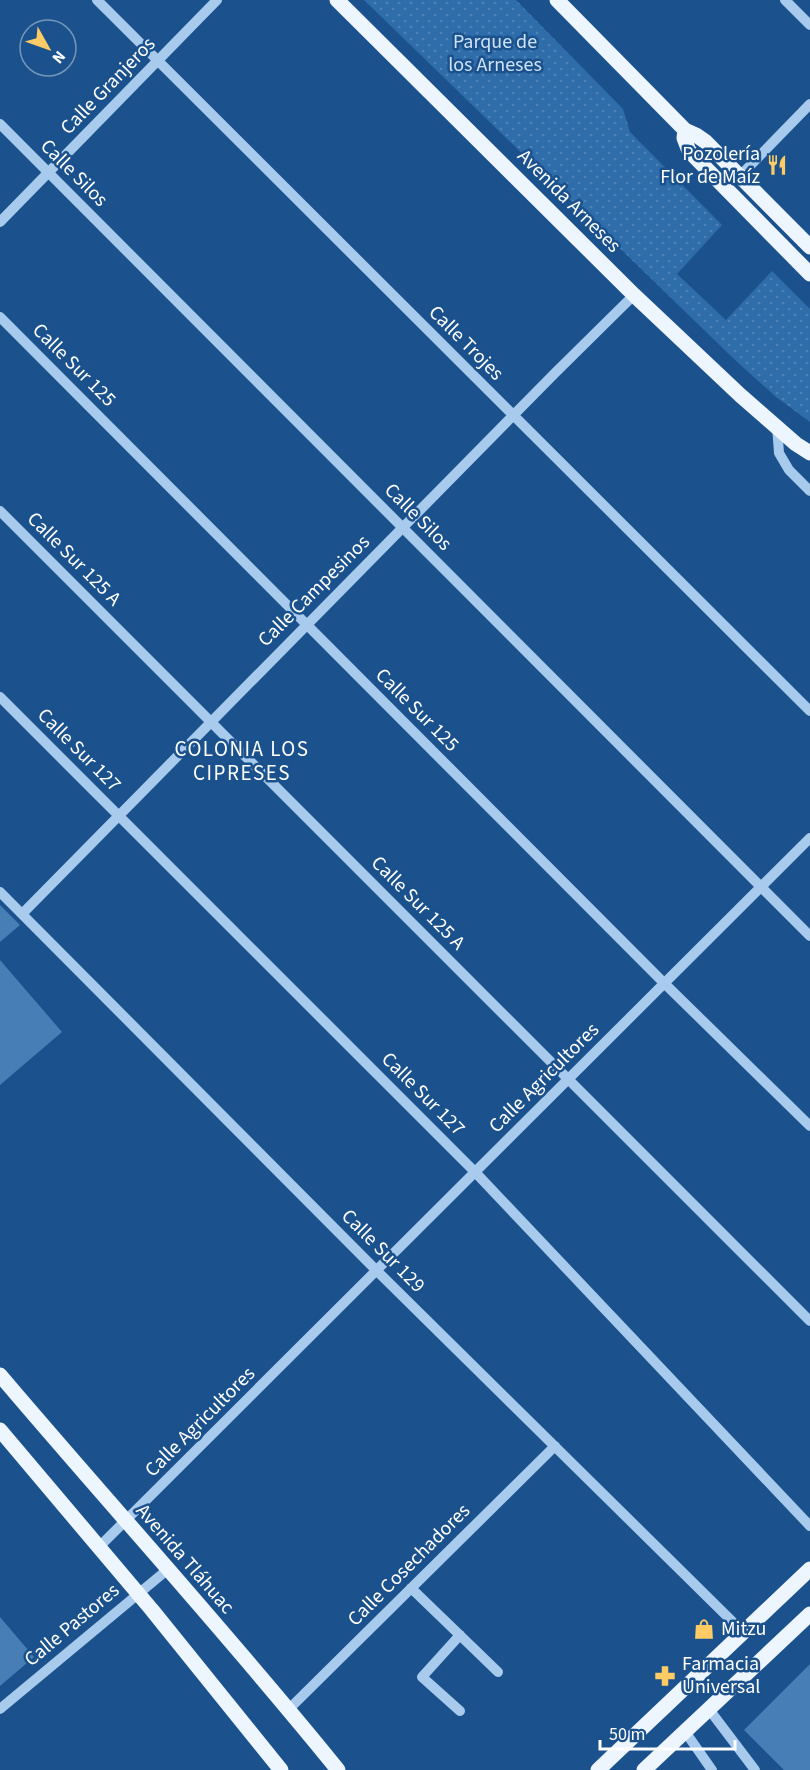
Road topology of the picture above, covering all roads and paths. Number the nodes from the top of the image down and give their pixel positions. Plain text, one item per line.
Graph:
1 (97, 0) edge
2 (217, 0) edge
3 (337, 0) edge
4 (557, 0) edge
5 (785, 0) edge
6 (810, 25) edge
7 (157, 62) junction
8 (810, 104) edge
9 (0, 124) edge
10 (685, 130) junction
11 (48, 173) junction
12 (740, 176) junction
13 (0, 222) edge
14 (810, 246) edge
15 (810, 274) edge
16 (633, 295) junction
17 (0, 317) edge
18 (513, 415) junction
19 (777, 426) junction
20 (810, 453) edge
21 (810, 491) edge
22 (0, 511) edge
23 (402, 528) junction
24 (307, 624) junction
25 (0, 697) edge
26 (810, 711) edge
27 (211, 722) junction
28 (118, 816) junction
29 (810, 838) edge
30 (760, 887) junction
31 (0, 892) edge
32 (22, 914) junction
33 (810, 936) edge
34 (664, 983) junction
35 (569, 1079) junction
36 (810, 1126) edge
37 (475, 1172) junction
38 (377, 1271) junction
39 (810, 1321) edge
40 (0, 1375) edge
41 (0, 1430) edge
42 (555, 1446) junction
43 (125, 1522) junction
44 (810, 1526) edge
45 (99, 1547) junction
46 (810, 1569) edge
47 (167, 1570) junction
48 (411, 1588) junction
49 (137, 1594) junction
50 (810, 1614) edge
51 (743, 1632) junction
52 (460, 1635) junction
53 (498, 1672) dead end
54 (708, 1708) junction
55 (0, 1709) edge
56 (288, 1709) junction
57 (460, 1710) dead end
58 (684, 1730) junction
59 (280, 1770) edge
60 (338, 1770) edge
61 (598, 1770) edge
62 (644, 1770) edge
63 (712, 1770) edge
64 (755, 1770) edge

1 - 7 street, Calle Trojes
2 - 7 street, Calle Granjeros
3 - 16 main road, Avenida Arneses
4 - 10 main road
5 - 6 street
7 - 11 street, Calle Granjeros
7 - 18 street, Calle Trojes
8 - 12 street
9 - 11 street, Calle Silos
10 - 12 main road
10 - 15 main road
11 - 13 street, Calle Granjeros
11 - 23 street, Calle Silos
12 - 14 main road
16 - 18 street, Calle Campesinos
16 - 19 main road, Avenida Arneses
17 - 24 street, Calle Sur 125
18 - 23 street, Calle Campesinos
18 - 26 street, Calle Trojes
19 - 20 main road, Avenida Arneses
19 - 21 street
22 - 27 street, Calle Sur 125 A
23 - 24 street, Calle Campesinos
23 - 30 street, Calle Silos
24 - 27 street, Calle Campesinos
24 - 34 street, Calle Sur 125
25 - 28 street, Calle Sur 127
27 - 28 street, Calle Campesinos
27 - 35 street, Calle Sur 125 A
28 - 32 street, Calle Campesinos
28 - 37 street, Calle Sur 127
29 - 30 street, Calle Agricultores
30 - 33 street, Calle Silos
30 - 34 street, Calle Agricultores
31 - 32 street, Calle Sur 129
32 - 38 street, Calle Sur 129
34 - 35 street, Calle Agricultores
34 - 36 street, Calle Sur 125
35 - 37 street, Calle Agricultores
35 - 39 street, Calle Sur 125 A
37 - 38 street, Calle Agricultores
37 - 44 street, Calle Sur 127
38 - 42 street, Calle Sur 129
38 - 43 street, Calle Agricultores
40 - 43 main road, Avenida Tláhuac
41 - 45 main road
42 - 48 street, Calle Cosechadores
42 - 51 street, Calle Sur 129
43 - 45 street, Calle Agricultores
43 - 47 main road, Avenida Tláhuac
45 - 49 main road
46 - 51 main road
47 - 49 street, Calle Pastores
47 - 56 main road, Avenida Tláhuac
48 - 52 street
48 - 56 street, Calle Cosechadores
49 - 55 street, Calle Pastores
49 - 59 main road
50 - 54 main road
51 - 61 main road
52 - 53 street
52 - 57 street
54 - 58 main road
54 - 64 street
56 - 60 main road, Avenida Tláhuac
58 - 62 main road
58 - 63 street

